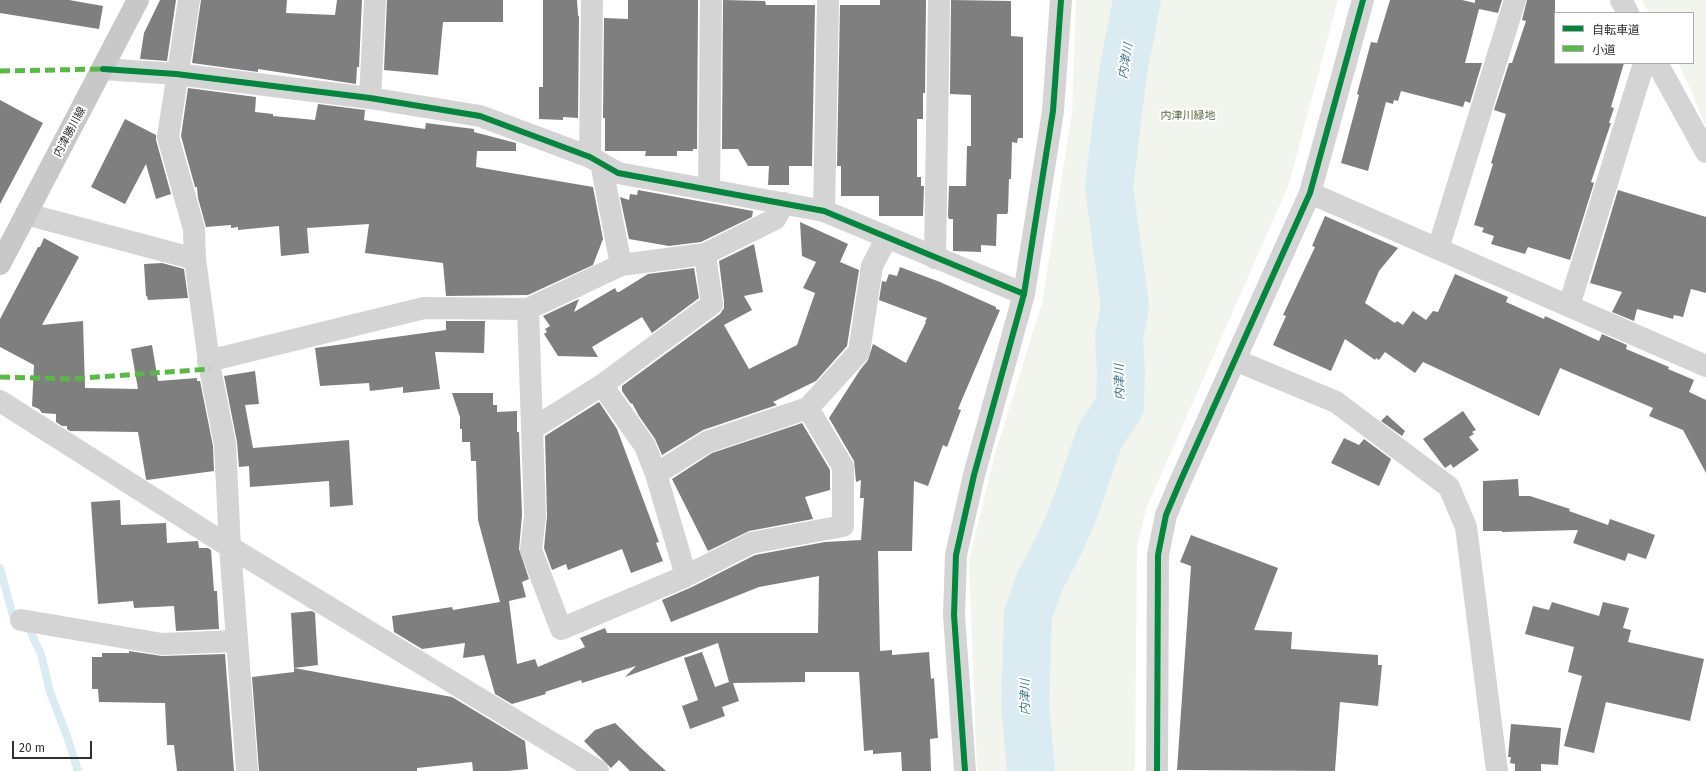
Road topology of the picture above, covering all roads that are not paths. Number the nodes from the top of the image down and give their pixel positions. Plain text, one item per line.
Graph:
1 (138, 0) edge
2 (189, 0) edge
3 (375, 0) edge
4 (592, 0) edge
5 (712, 0) edge
6 (828, 0) edge
7 (939, 0) edge
8 (1061, 0) edge
9 (1363, 0) edge
10 (1515, 0) edge
11 (1621, 0) edge
12 (1627, 12) edge
13 (1644, 64) edge
14 (1658, 64) edge
15 (103, 69) junction
16 (176, 74) junction
17 (370, 98) junction
18 (1706, 152) edge
19 (596, 160) junction
20 (709, 189) junction
21 (1310, 193) junction
22 (784, 203) junction
23 (824, 211) junction
24 (26, 214) junction
25 (887, 237) junction
26 (1438, 249) junction
27 (705, 254) junction
28 (936, 258) junction
29 (195, 259) junction
30 (0, 264) edge
31 (621, 265) junction
32 (1024, 294) junction
33 (1570, 306) junction
34 (528, 309) junction
35 (1235, 360) junction
36 (208, 362) junction
37 (1706, 366) edge
38 (602, 386) junction
39 (0, 401) edge
40 (808, 408) junction
41 (532, 429) junction
42 (656, 474) junction
43 (230, 547) junction
44 (686, 576) junction
45 (21, 620) dead end
46 (236, 641) junction
47 (247, 771) edge
48 (598, 771) edge
49 (965, 771) edge
50 (1157, 771) edge
51 (1497, 771) edge

1 - 15 main road, 内津勝川線
2 - 16 street
3 - 17 street
4 - 19 street
5 - 20 street
6 - 23 street
7 - 28 street
8 - 32 street
9 - 21 street
10 - 26 street
11 - 12 street
13 - 33 street
14 - 18 street
15 - 16 street
15 - 24 main road, 内津勝川線
16 - 17 street
16 - 29 street
17 - 19 street
19 - 20 street
19 - 31 street
20 - 22 street
21 - 26 street
21 - 35 street
22 - 23 street
22 - 27 street
23 - 25 street
24 - 29 street
24 - 30 main road, 内津勝川線
25 - 28 street
25 - 40 street
26 - 33 street
27 - 31 street
27 - 38 street
28 - 32 street
29 - 36 street
31 - 34 street
32 - 49 street
33 - 37 street
34 - 36 street
34 - 41 street
35 - 50 street
35 - 51 street
36 - 43 street
38 - 41 street
38 - 42 street
39 - 43 street
40 - 42 street
40 - 44 street
41 - 44 street
42 - 44 street
43 - 46 street
43 - 48 street
45 - 46 street
46 - 47 street

